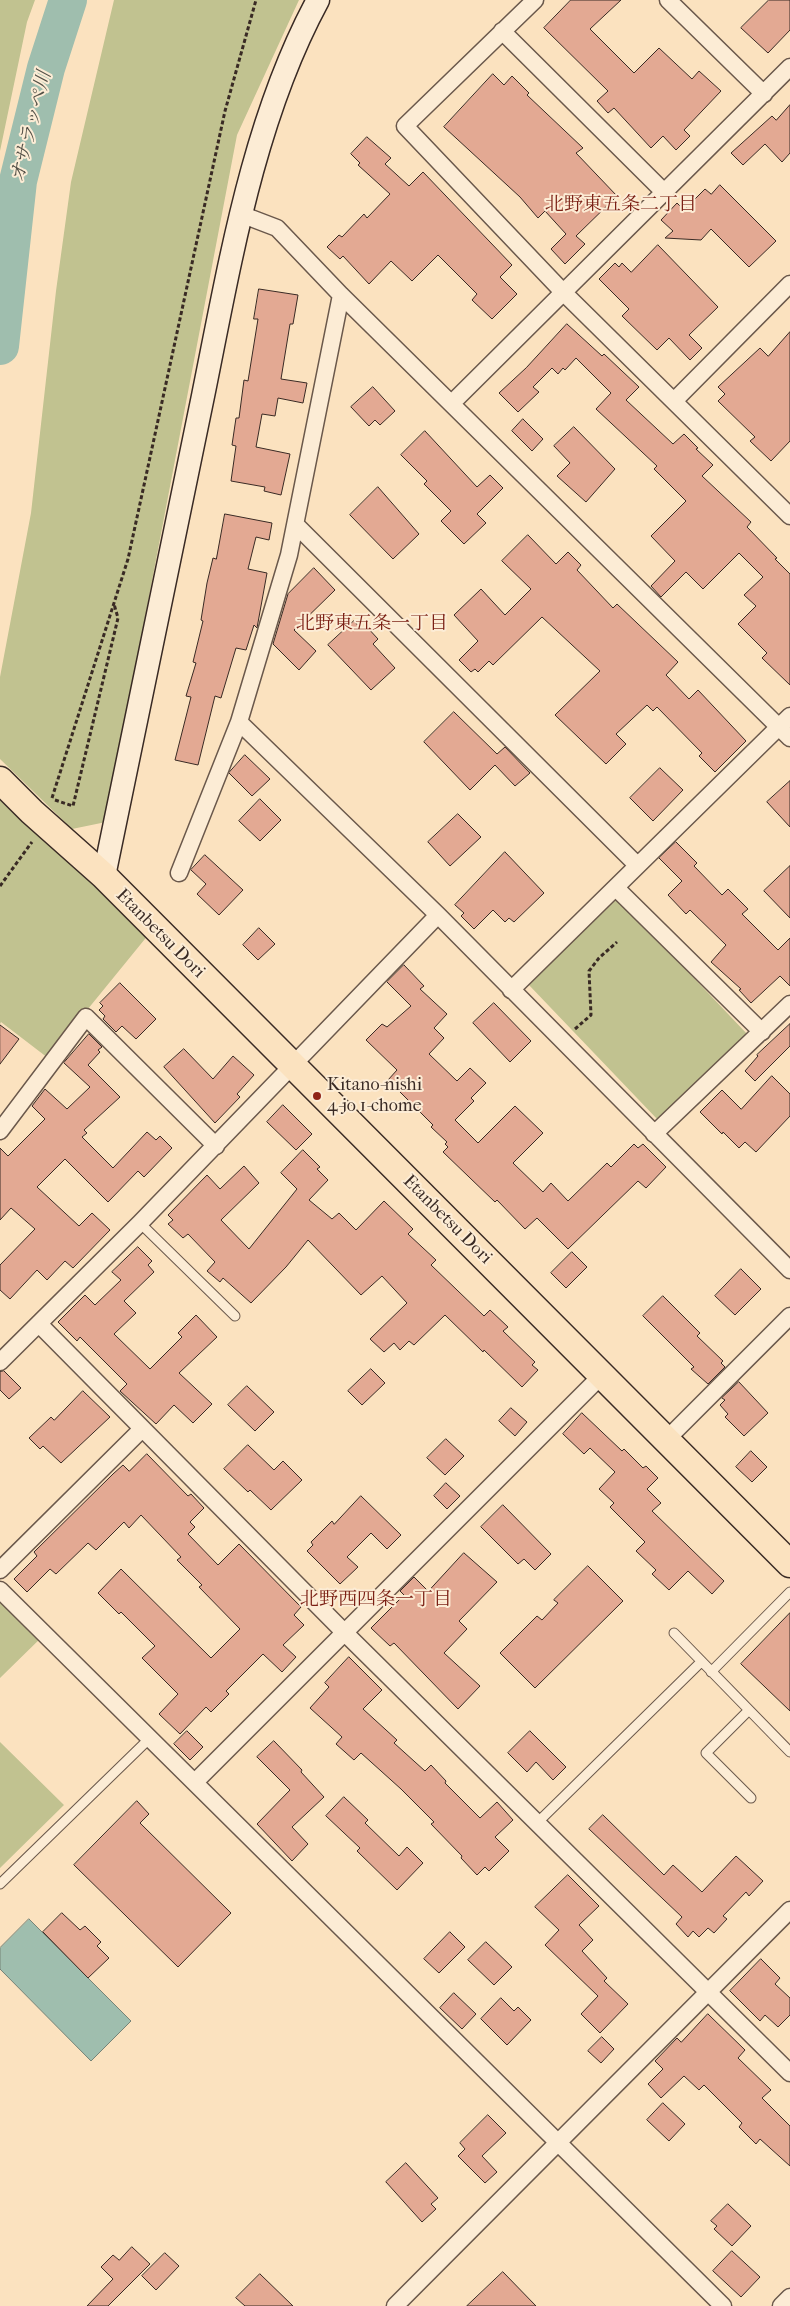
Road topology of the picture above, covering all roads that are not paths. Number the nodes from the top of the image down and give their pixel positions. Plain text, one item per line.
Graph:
1 (318, 0) edge
2 (535, 0) edge
3 (668, 0) edge
4 (502, 31) junction
5 (790, 68) edge
6 (764, 94) junction
7 (664, 192) junction
8 (243, 215) junction
9 (790, 284) edge
10 (563, 292) junction
11 (341, 295) junction
12 (675, 400) junction
13 (452, 403) junction
14 (786, 505) edge
15 (296, 525) junction
16 (239, 722) junction
17 (786, 727) edge
18 (0, 780) edge
19 (637, 865) junction
20 (179, 872) dead end
21 (104, 876) junction
22 (616, 888) junction
23 (438, 915) junction
24 (511, 990) junction
25 (790, 1004) edge
26 (762, 1032) junction
27 (293, 1067) junction
28 (0, 1131) edge
29 (654, 1134) junction
30 (216, 1146) junction
31 (140, 1224) junction
32 (790, 1270) edge
33 (235, 1316) dead end
34 (790, 1316) edge
35 (38, 1324) junction
36 (0, 1362) edge
37 (601, 1376) junction
38 (142, 1430) junction
39 (666, 1440) junction
40 (790, 1564) edge
41 (0, 1570) edge
42 (0, 1590) edge
43 (790, 1592) edge
44 (344, 1632) junction
45 (674, 1634) dead end
46 (702, 1662) junction
47 (711, 1672) junction
48 (749, 1710) junction
49 (150, 1738) junction
50 (790, 1752) edge
51 (195, 1782) junction
52 (751, 1798) dead end
53 (538, 1823) junction
54 (0, 1884) edge
55 (790, 1910) edge
56 (707, 1993) junction
57 (790, 2073) edge
58 (558, 2143) junction
59 (790, 2297) edge
60 (395, 2306) edge
61 (723, 2306) edge
62 (781, 2306) edge

1 - 8 street
2 - 4 street
3 - 6 street
4 - 7 street
4 - 10 street
5 - 6 street
6 - 7 street
7 - 10 street
8 - 11 street
8 - 21 street
9 - 12 street
10 - 12 street
10 - 13 street
11 - 13 street
11 - 15 street
12 - 14 street
13 - 17 street
15 - 16 street
15 - 19 street
16 - 20 street
16 - 23 street
17 - 19 street
18 - 21 main road, Etanbetsu Dori
19 - 22 street
21 - 27 main road, Etanbetsu Dori
22 - 24 street
22 - 26 street
23 - 24 street
23 - 27 street
24 - 29 street
25 - 26 street
26 - 29 street
27 - 30 street
27 - 37 main road, Etanbetsu Dori
28 - 30 street
29 - 32 street
30 - 31 street
31 - 33 lane
31 - 35 street
34 - 39 street
35 - 36 street
35 - 38 street
37 - 39 main road, Etanbetsu Dori
37 - 44 street
38 - 41 street
38 - 44 street
39 - 40 main road, Etanbetsu Dori
42 - 49 street
43 - 47 lane
44 - 51 street
44 - 53 street
45 - 46 lane
46 - 47 lane
46 - 53 lane
47 - 48 lane
48 - 50 lane
48 - 52 lane
49 - 51 street
49 - 54 lane
51 - 58 street
53 - 56 street
55 - 56 street
56 - 57 street
56 - 58 street
58 - 60 street
58 - 61 street
59 - 62 street

